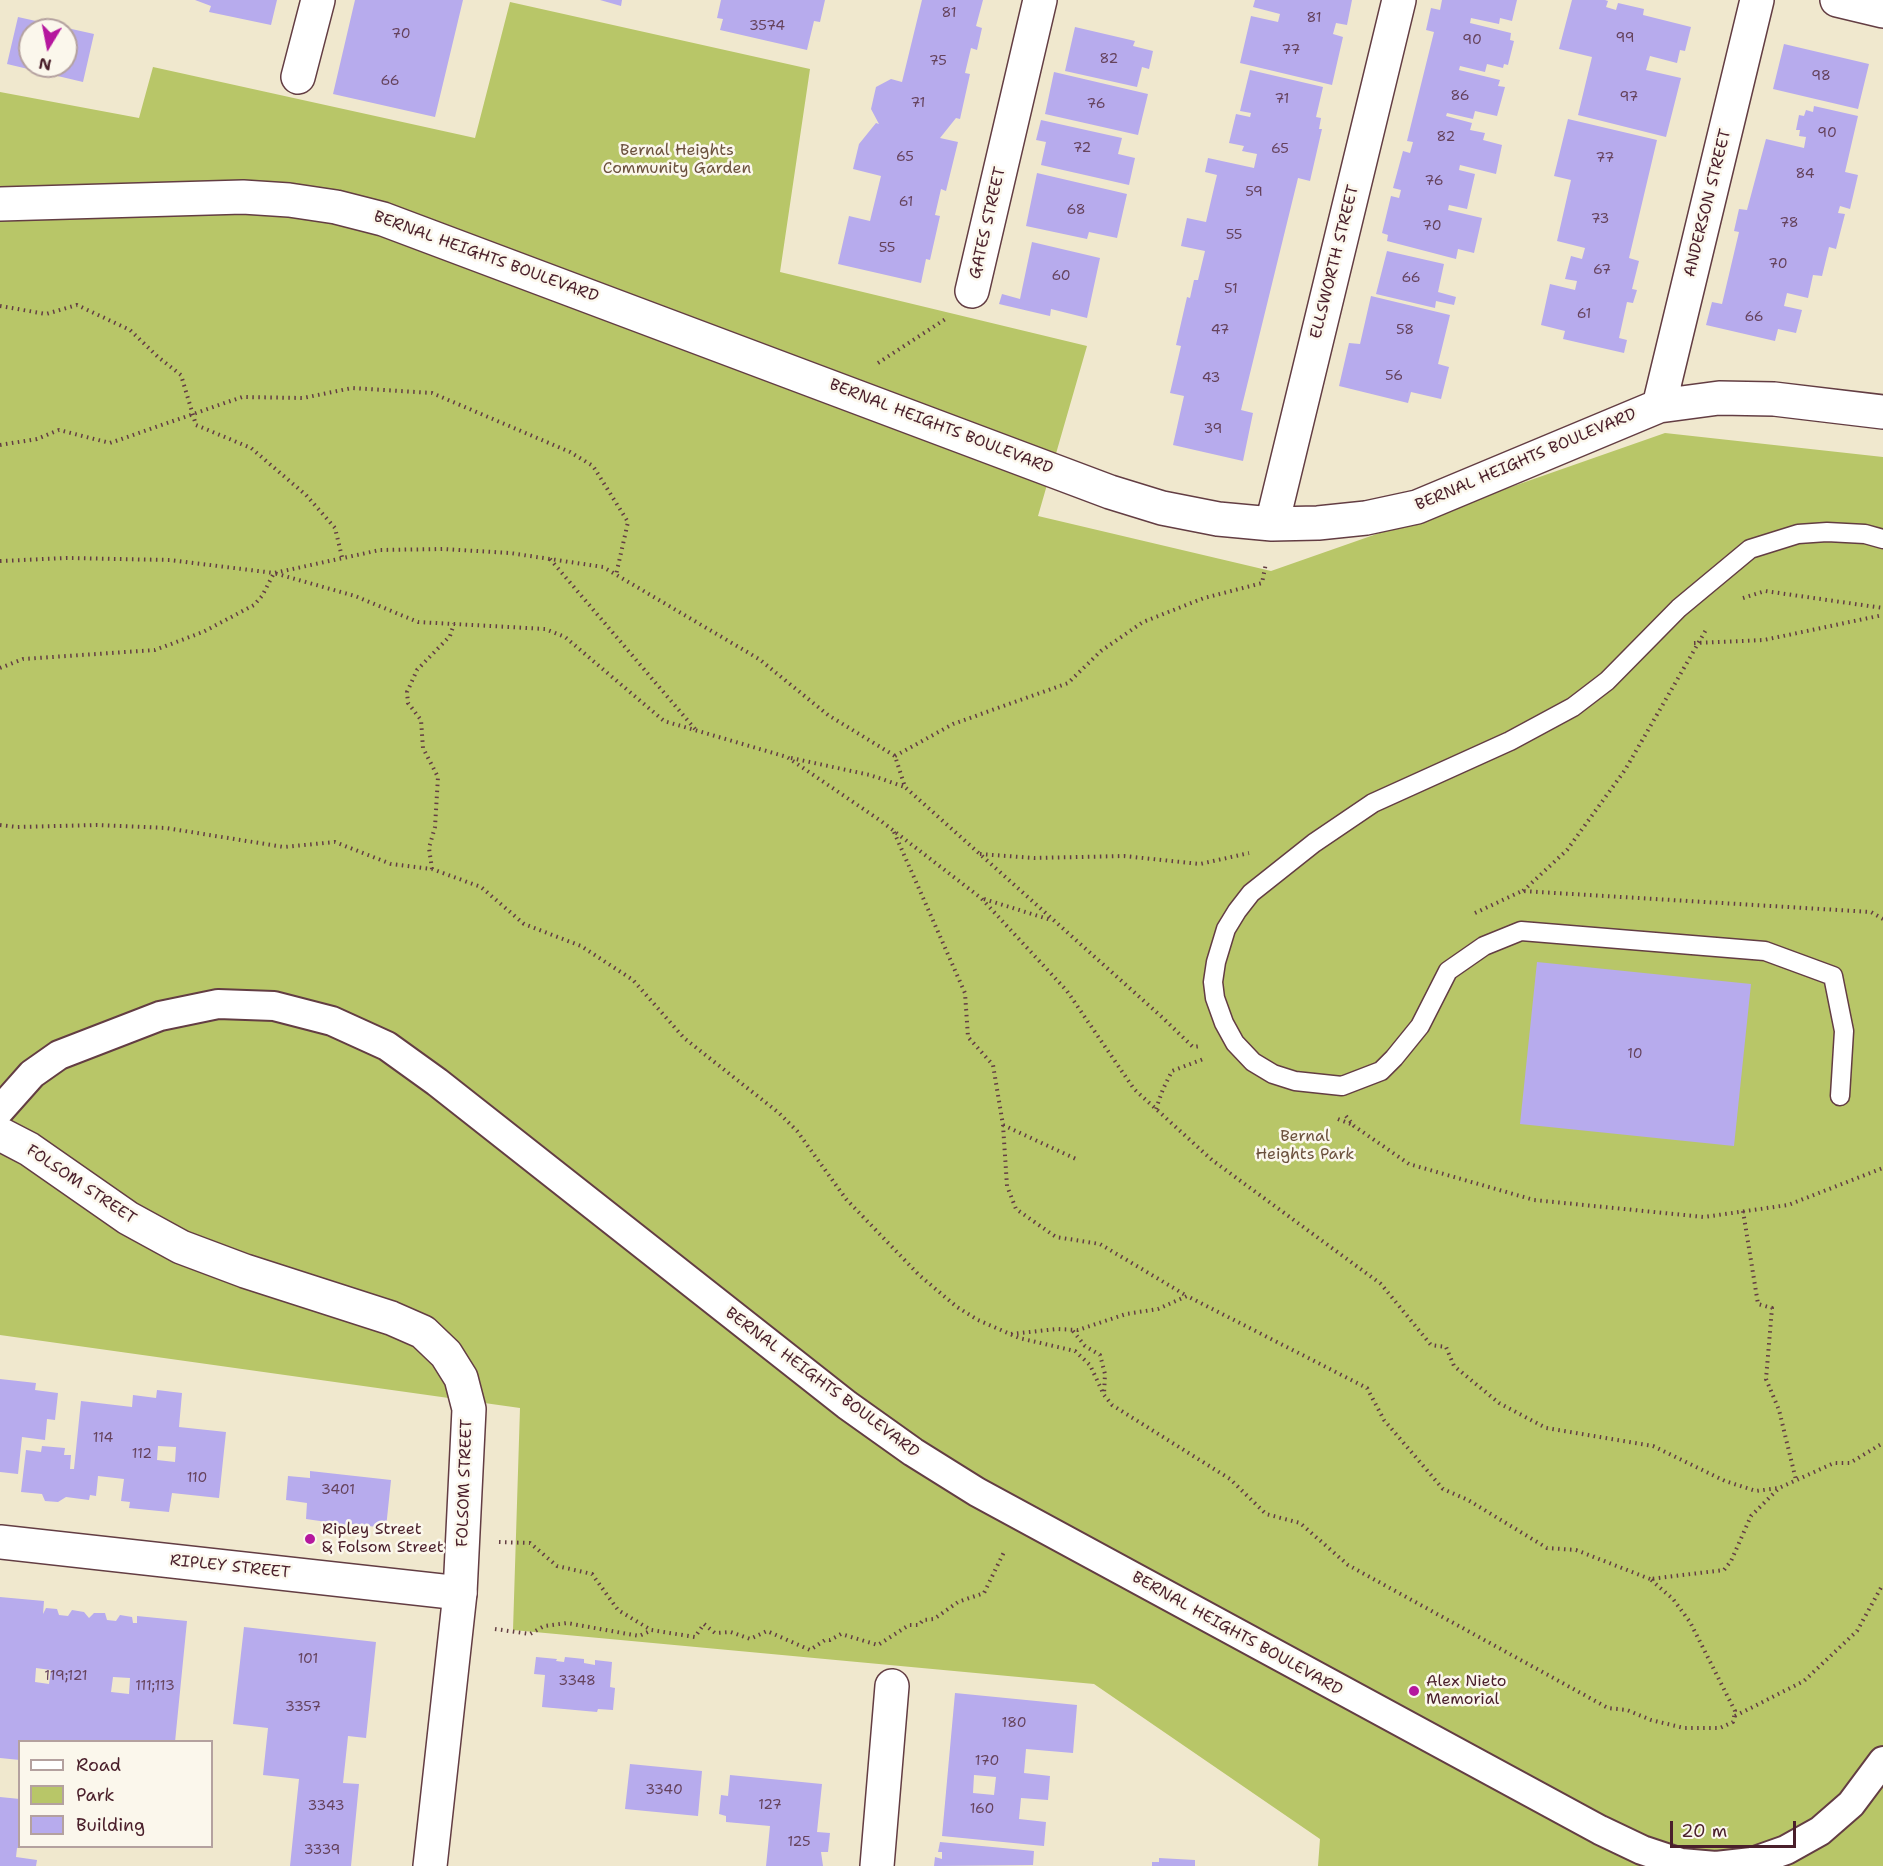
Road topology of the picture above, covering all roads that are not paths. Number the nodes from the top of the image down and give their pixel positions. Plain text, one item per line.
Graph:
1 (318, 0) edge
2 (1040, 0) edge
3 (1399, 0) edge
4 (1757, 0) edge
5 (1837, 0) edge
6 (1883, 11) edge
7 (298, 77) dead end
8 (0, 204) edge
9 (972, 291) road end
10 (1659, 406) junction
11 (1883, 412) edge
12 (1272, 524) junction
13 (1883, 539) edge
14 (1840, 1096) dead end
15 (0, 1110) edge
16 (0, 1134) edge
17 (0, 1542) edge
18 (459, 1609) junction
19 (892, 1686) dead end
20 (1883, 1761) edge
21 (430, 1866) edge
22 (877, 1866) edge

1 - 7 street
2 - 9 street, GATES STREET
3 - 12 street, ELLSWORTH STREET
4 - 10 street, ANDERSON STREET
5 - 6 street
8 - 12 street, BERNAL HEIGHTS BOULEVARD
10 - 11 street, BERNAL HEIGHTS BOULEVARD
10 - 12 street, BERNAL HEIGHTS BOULEVARD
13 - 14 lane
15 - 20 street, BERNAL HEIGHTS BOULEVARD
16 - 18 street, FOLSOM STREET
17 - 18 street, RIPLEY STREET
18 - 21 street, FOLSOM STREET
19 - 22 street

